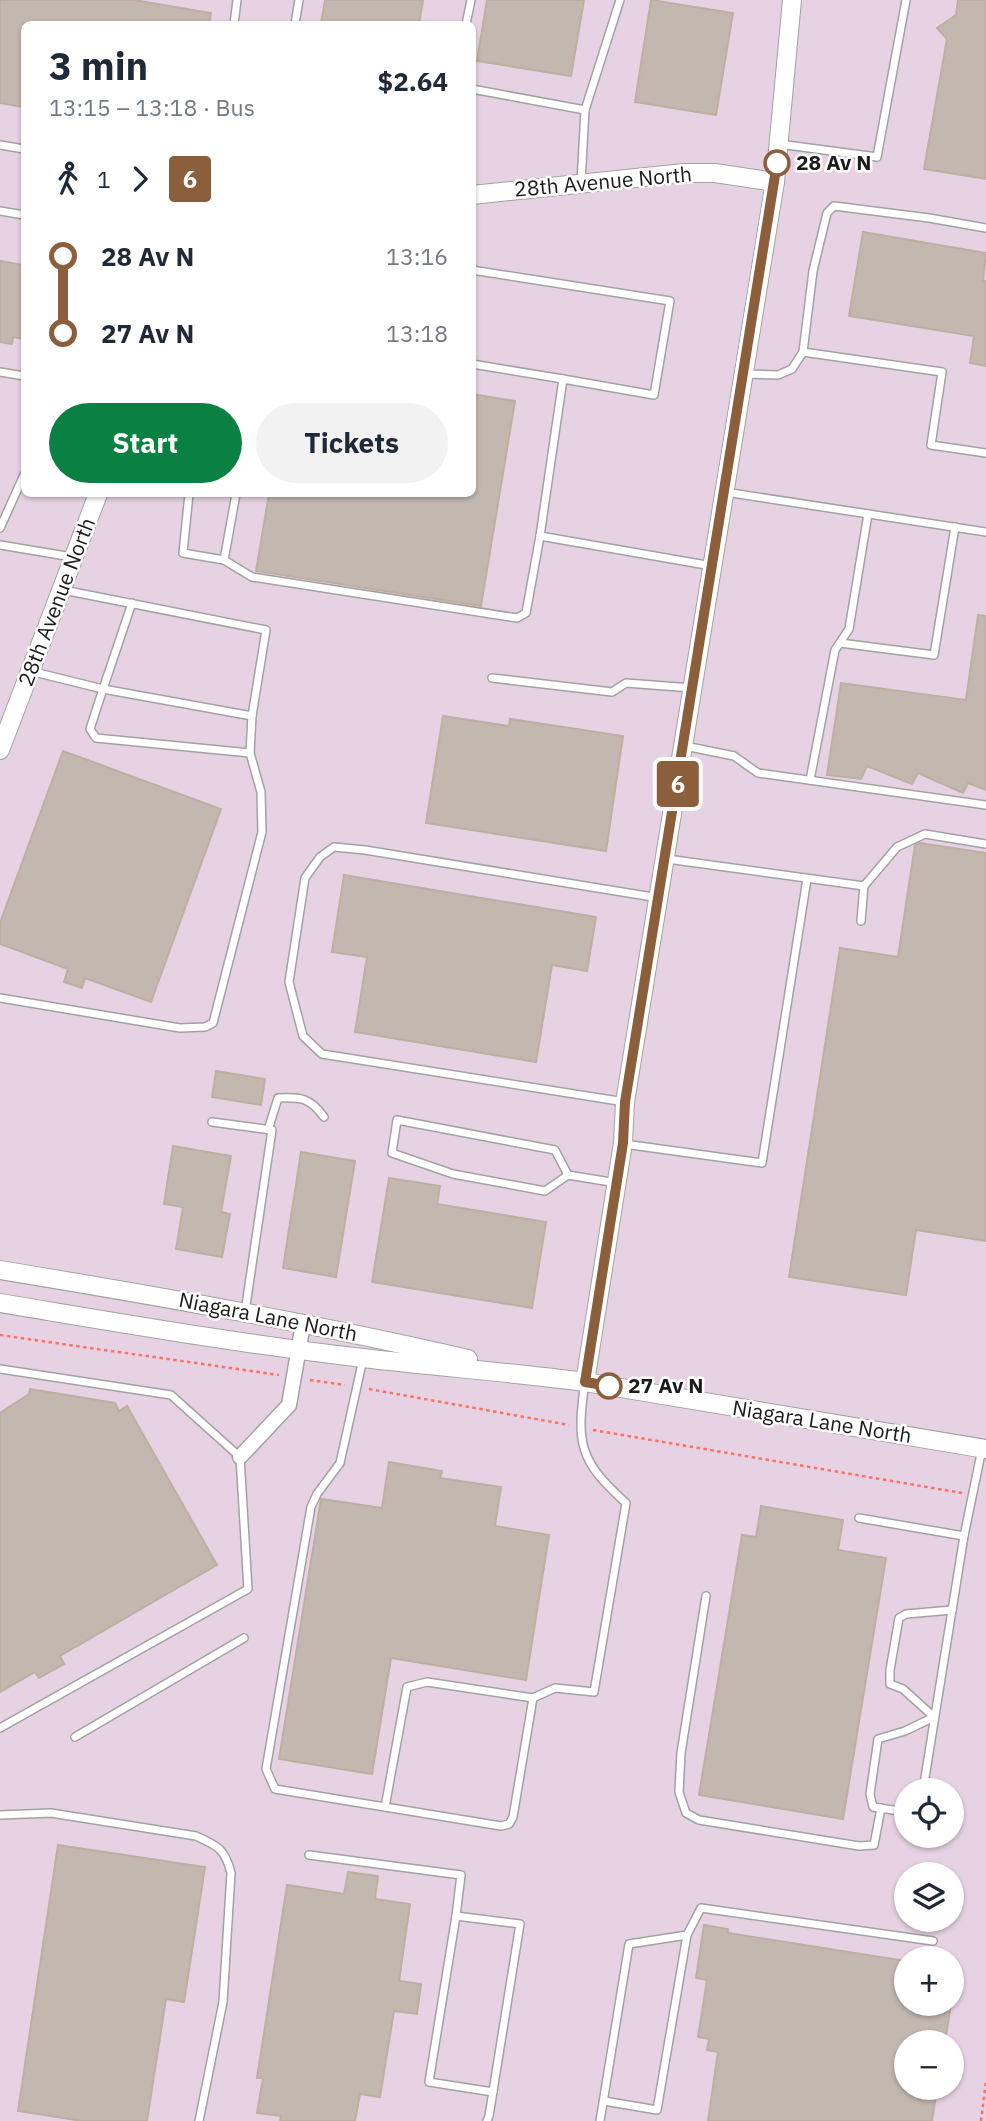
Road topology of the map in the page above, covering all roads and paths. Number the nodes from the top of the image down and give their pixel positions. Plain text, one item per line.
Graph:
1 (237, 0) edge
2 (299, 0) edge
3 (471, 0) edge
4 (620, 0) edge
5 (792, 0) edge
6 (906, 0) edge
7 (234, 21) edge
8 (296, 21) edge
9 (468, 21) edge
10 (476, 90) edge
11 (585, 110) junction
12 (779, 144) junction
13 (0, 145) edge
14 (21, 148) edge
15 (775, 182) junction
16 (581, 183) junction
17 (476, 195) edge
18 (0, 211) edge
19 (21, 214) edge
20 (986, 228) edge
21 (476, 271) edge
22 (803, 352) junction
23 (476, 364) edge
24 (0, 372) edge
25 (744, 374) junction
26 (21, 376) edge
27 (563, 379) junction
28 (986, 453) edge
29 (21, 482) edge
30 (725, 492) junction
31 (97, 497) edge
32 (189, 497) edge
33 (235, 497) edge
34 (868, 514) junction
35 (955, 527) junction
36 (0, 528) edge
37 (986, 532) edge
38 (540, 536) junction
39 (0, 545) edge
40 (73, 557) junction
41 (224, 559) junction
42 (712, 566) junction
43 (61, 589) junction
44 (132, 603) junction
45 (840, 643) junction
46 (30, 671) junction
47 (492, 678) dead end
48 (103, 689) junction
49 (693, 689) junction
50 (252, 716) junction
51 (684, 746) junction
52 (0, 750) edge
53 (250, 753) junction
54 (810, 780) junction
55 (986, 805) edge
56 (986, 844) edge
57 (666, 859) junction
58 (807, 879) junction
59 (864, 885) junction
60 (660, 898) junction
61 (861, 921) dead end
62 (0, 998) edge
63 (625, 1102) junction
64 (324, 1117) dead end
65 (212, 1122) dead end
66 (268, 1130) junction
67 (623, 1143) junction
68 (568, 1175) junction
69 (617, 1184) junction
70 (0, 1270) edge
71 (0, 1303) edge
72 (245, 1313) junction
73 (303, 1324) junction
74 (0, 1335) edge
75 (300, 1349) junction
76 (363, 1358) junction
77 (0, 1369) edge
78 (533, 1375) junction
79 (295, 1377) junction
80 (585, 1382) junction
81 (358, 1387) junction
82 (579, 1427) junction
83 (984, 1449) edge
84 (240, 1457) junction
85 (973, 1495) junction
86 (859, 1518) dead end
87 (964, 1536) junction
88 (706, 1596) dead end
89 (952, 1611) junction
90 (244, 1638) dead end
91 (533, 1698) junction
92 (934, 1717) junction
93 (0, 1728) edge
94 (75, 1737) dead end
95 (925, 1778) edge
96 (385, 1807) junction
97 (881, 1808) junction
98 (894, 1810) edge
99 (0, 1815) edge
100 (309, 1855) dead end
101 (456, 1916) junction
102 (687, 1935) junction
103 (933, 1941) dead end
104 (986, 2081) edge
105 (493, 2092) junction
106 (604, 2101) junction
107 (199, 2121) edge
108 (487, 2121) edge
109 (600, 2121) edge
110 (981, 2121) edge

1 - 7 lane
2 - 8 lane
3 - 9 lane
4 - 11 lane
5 - 12 street
6 - 12 lane
10 - 11 lane
11 - 16 lane
12 - 15 street
13 - 14 lane
15 - 16 street, 28th Avenue North
15 - 25 street
16 - 17 street, 28th Avenue North
18 - 19 lane
20 - 22 lane
21 - 27 lane
22 - 25 lane
22 - 28 lane
23 - 27 lane
24 - 26 lane
25 - 30 street
27 - 38 lane
29 - 36 lane
30 - 34 lane
30 - 42 street
31 - 40 street, 28th Avenue North
32 - 41 lane
33 - 41 lane
34 - 35 lane
34 - 45 lane
35 - 37 lane
35 - 45 lane
38 - 41 lane
38 - 42 lane
39 - 40 lane
40 - 43 street, 28th Avenue North
42 - 49 street
43 - 44 lane
43 - 46 street, 28th Avenue North
44 - 48 lane
44 - 50 lane
45 - 54 lane
46 - 48 lane
46 - 52 street, 28th Avenue North
47 - 49 lane
48 - 50 lane
48 - 53 lane
49 - 51 street
50 - 53 lane
51 - 54 lane
51 - 57 street
53 - 62 lane
54 - 55 lane
56 - 59 lane
57 - 58 lane
57 - 60 street
58 - 59 lane
58 - 67 lane
59 - 61 lane
60 - 63 street
60 - 63 lane
63 - 67 street
64 - 66 lane
65 - 66 lane
66 - 72 lane
67 - 69 street
68 - 68 lane
68 - 69 lane
69 - 80 street
70 - 72 street, Niagara Lane North
71 - 75 street, Niagara Lane North
72 - 73 street, Niagara Lane North
73 - 75 street
73 - 78 street, Niagara Lane North
74 - 79 path
75 - 76 street, Niagara Lane North
75 - 79 street
76 - 78 street, Niagara Lane North
76 - 81 lane
77 - 84 lane
78 - 80 street, Niagara Lane North
79 - 81 path
79 - 84 street
80 - 82 lane
80 - 83 street, Niagara Lane North
81 - 82 path
81 - 96 lane
82 - 85 path
82 - 91 lane
83 - 85 lane
84 - 93 lane
85 - 87 lane
86 - 87 lane
87 - 89 lane
88 - 97 lane
89 - 92 lane
89 - 92 lane
90 - 94 lane
91 - 96 lane
91 - 96 lane
92 - 95 lane
92 - 97 lane
97 - 98 lane
99 - 107 lane
100 - 101 lane
101 - 105 lane
101 - 105 lane
102 - 103 lane
102 - 106 lane
102 - 106 lane
104 - 110 path
105 - 108 lane
106 - 109 lane

